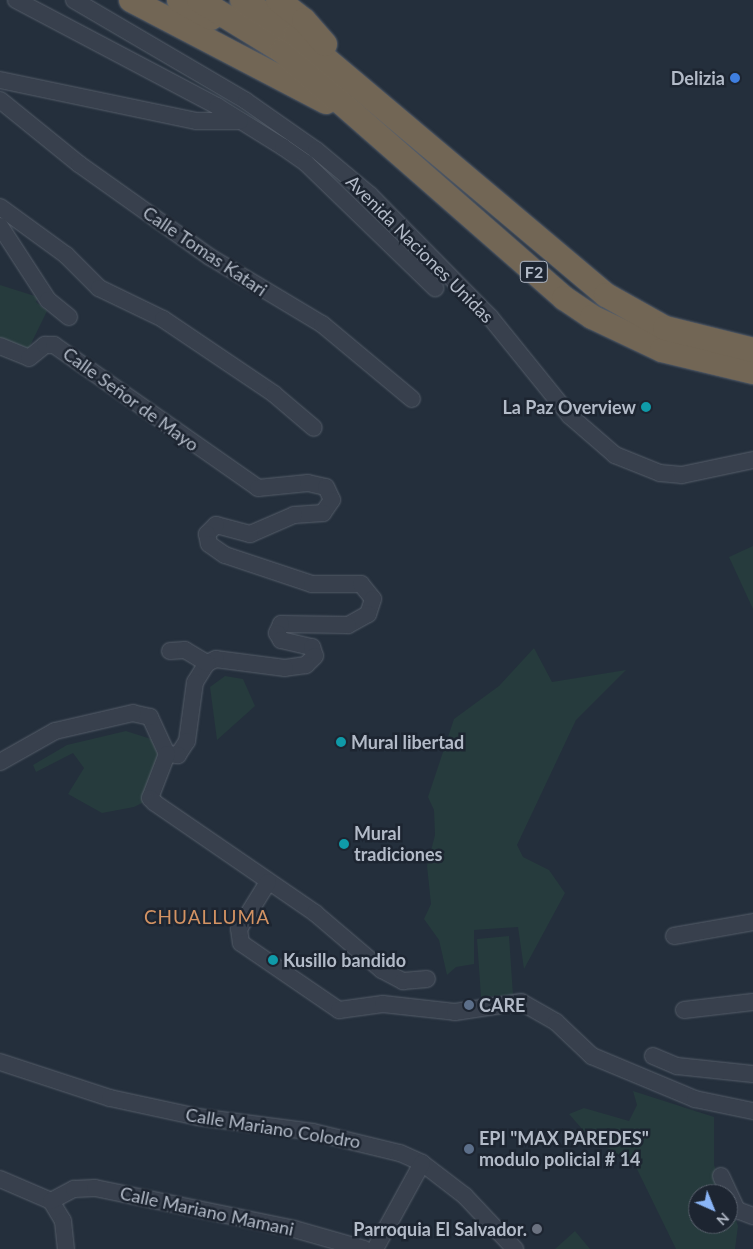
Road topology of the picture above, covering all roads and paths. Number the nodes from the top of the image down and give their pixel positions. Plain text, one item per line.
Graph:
1 (16, 0) edge
2 (74, 0) edge
3 (131, 0) edge
4 (155, 0) edge
5 (179, 0) edge
6 (199, 0) edge
7 (226, 0) edge
8 (242, 0) edge
9 (261, 0) edge
10 (278, 0) edge
11 (0, 80) edge
12 (365, 91) junction
13 (0, 100) edge
14 (348, 112) junction
15 (240, 121) junction
16 (0, 207) edge
17 (0, 226) edge
18 (435, 288) dead end
19 (69, 317) dead end
20 (0, 346) edge
21 (753, 350) edge
22 (753, 372) edge
23 (412, 399) dead end
24 (314, 428) dead end
25 (753, 460) edge
26 (170, 651) dead end
27 (207, 663) junction
28 (167, 754) junction
29 (0, 762) edge
30 (268, 882) junction
31 (753, 922) edge
32 (674, 936) dead end
33 (428, 979) dead end
34 (753, 1002) edge
35 (684, 1010) dead end
36 (652, 1056) dead end
37 (0, 1062) edge
38 (753, 1074) edge
39 (753, 1111) edge
40 (422, 1163) junction
41 (721, 1176) dead end
42 (0, 1179) edge
43 (52, 1201) junction
44 (753, 1216) edge
45 (66, 1249) edge
46 (364, 1249) edge
47 (374, 1249) edge
48 (515, 1249) edge

1 - 15 street
2 - 25 street, Avenida Naciones Unidas
3 - 14 highway, F2
4 - 14 highway, F2
5 - 14 highway, F2
6 - 14 highway, F2
7 - 12 highway, F2
8 - 12 highway, F2
9 - 12 highway, F2
10 - 12 highway, F2
11 - 15 street
12 - 21 highway, F2
13 - 23 street, Calle Tomas Katari
14 - 22 highway, F2
15 - 18 street
16 - 24 street
17 - 19 street
20 - 27 street, Calle Señor de Mayo
26 - 27 street
27 - 28 street
28 - 29 street
28 - 30 street
30 - 33 street
30 - 39 street
31 - 32 street
34 - 35 street
36 - 38 street
37 - 40 street, Calle Mariano Colodro
40 - 47 street
40 - 48 street, Calle Mariano Colodro
41 - 44 street
42 - 43 street
43 - 45 street
43 - 46 street, Calle Mariano Mamani

